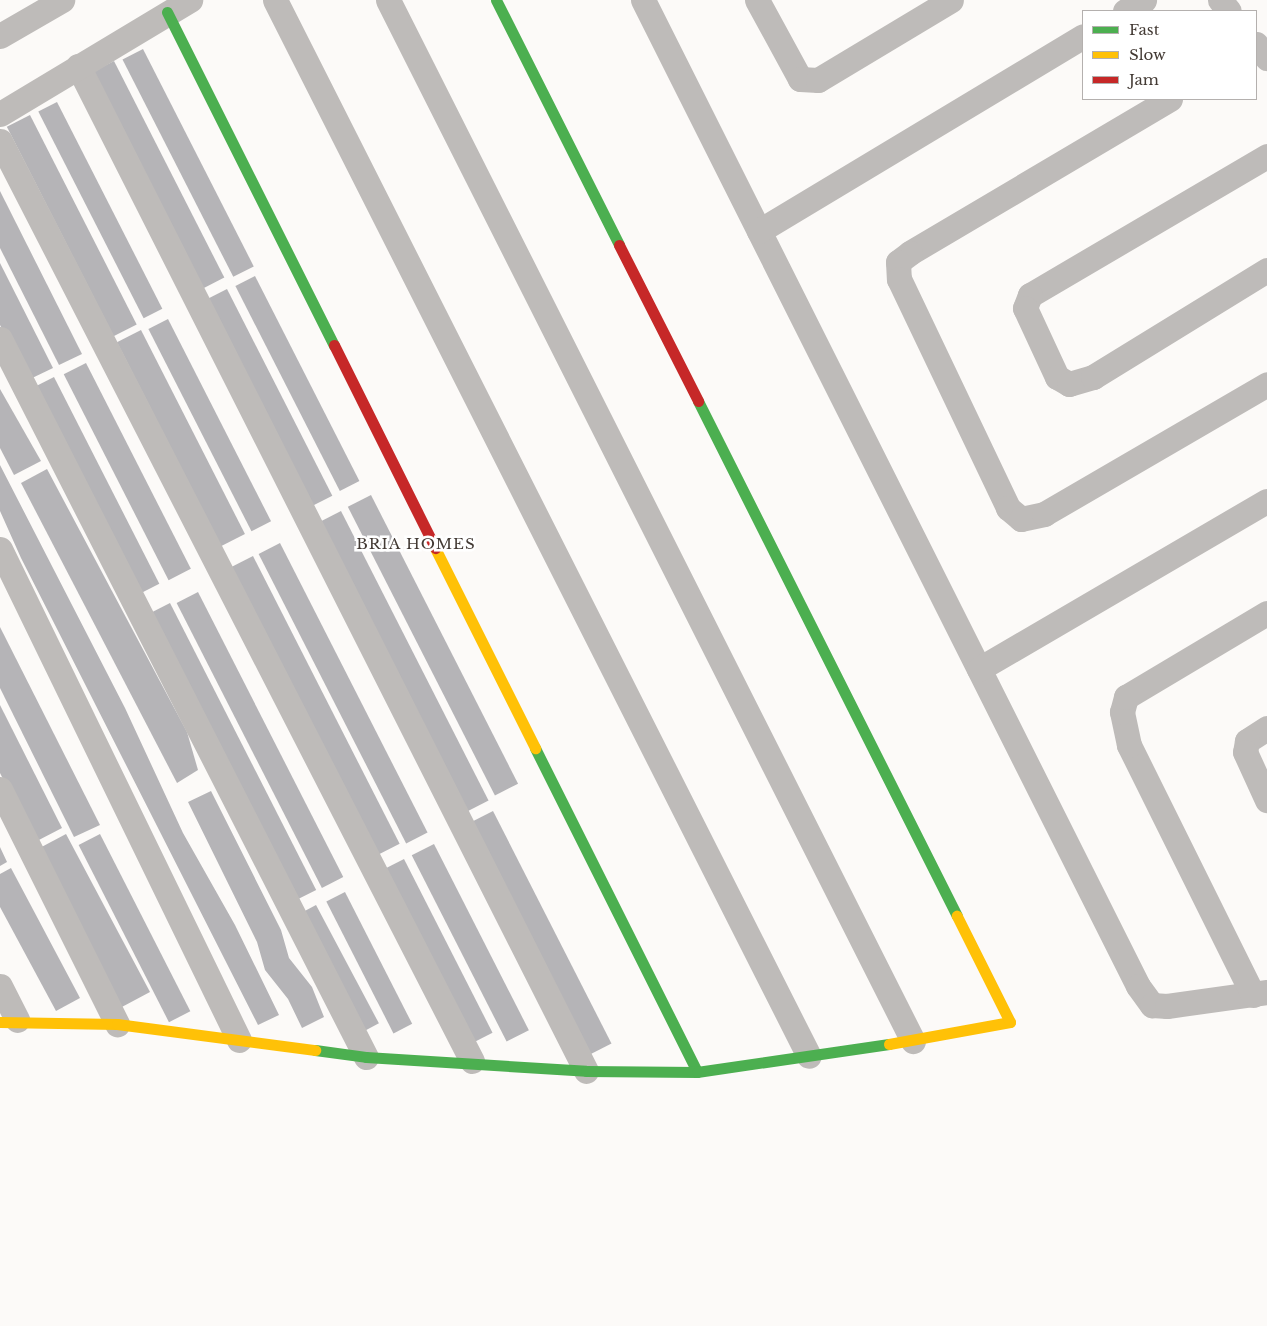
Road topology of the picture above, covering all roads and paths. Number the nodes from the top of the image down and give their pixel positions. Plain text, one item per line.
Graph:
1 (62, 0) edge
2 (190, 0) edge
3 (275, 0) edge
4 (388, 0) edge
5 (496, 0) edge
6 (643, 0) edge
7 (757, 0) edge
8 (951, 0) edge
9 (1144, 0) edge
10 (1220, 0) edge
11 (1127, 10) edge
12 (1228, 10) edge
13 (167, 12) junction
14 (0, 36) edge
15 (1082, 37) edge
16 (78, 66) junction
17 (1168, 100) edge
18 (0, 114) edge
19 (0, 141) edge
20 (1267, 156) edge
21 (759, 231) junction
22 (1267, 270) edge
23 (0, 339) edge
24 (1267, 384) edge
25 (1267, 501) edge
26 (0, 549) edge
27 (1267, 612) edge
28 (979, 669) junction
29 (1267, 728) edge
30 (0, 789) edge
31 (1267, 800) edge
32 (0, 986) edge
33 (1260, 994) edge
34 (8, 1021) edge
35 (117, 1024) junction
36 (239, 1040) junction
37 (913, 1041) junction
38 (809, 1056) junction
39 (366, 1057) junction
40 (472, 1061) junction
41 (586, 1071) junction
42 (696, 1072) junction

1 - 14 street
2 - 13 street
3 - 38 street
4 - 37 street
5 - 37 street
6 - 21 street
7 - 8 street
9 - 11 street
10 - 12 street
13 - 16 street
13 - 42 street
15 - 21 street
16 - 18 street
16 - 41 street
17 - 24 street
19 - 40 street
20 - 22 street
21 - 28 street
23 - 39 street
25 - 28 street
26 - 36 street
27 - 33 street
28 - 33 street
29 - 31 street
30 - 35 street
32 - 34 street
34 - 35 street
35 - 36 street
36 - 39 street
37 - 38 street
38 - 42 street
39 - 40 street
40 - 41 street
41 - 42 street

